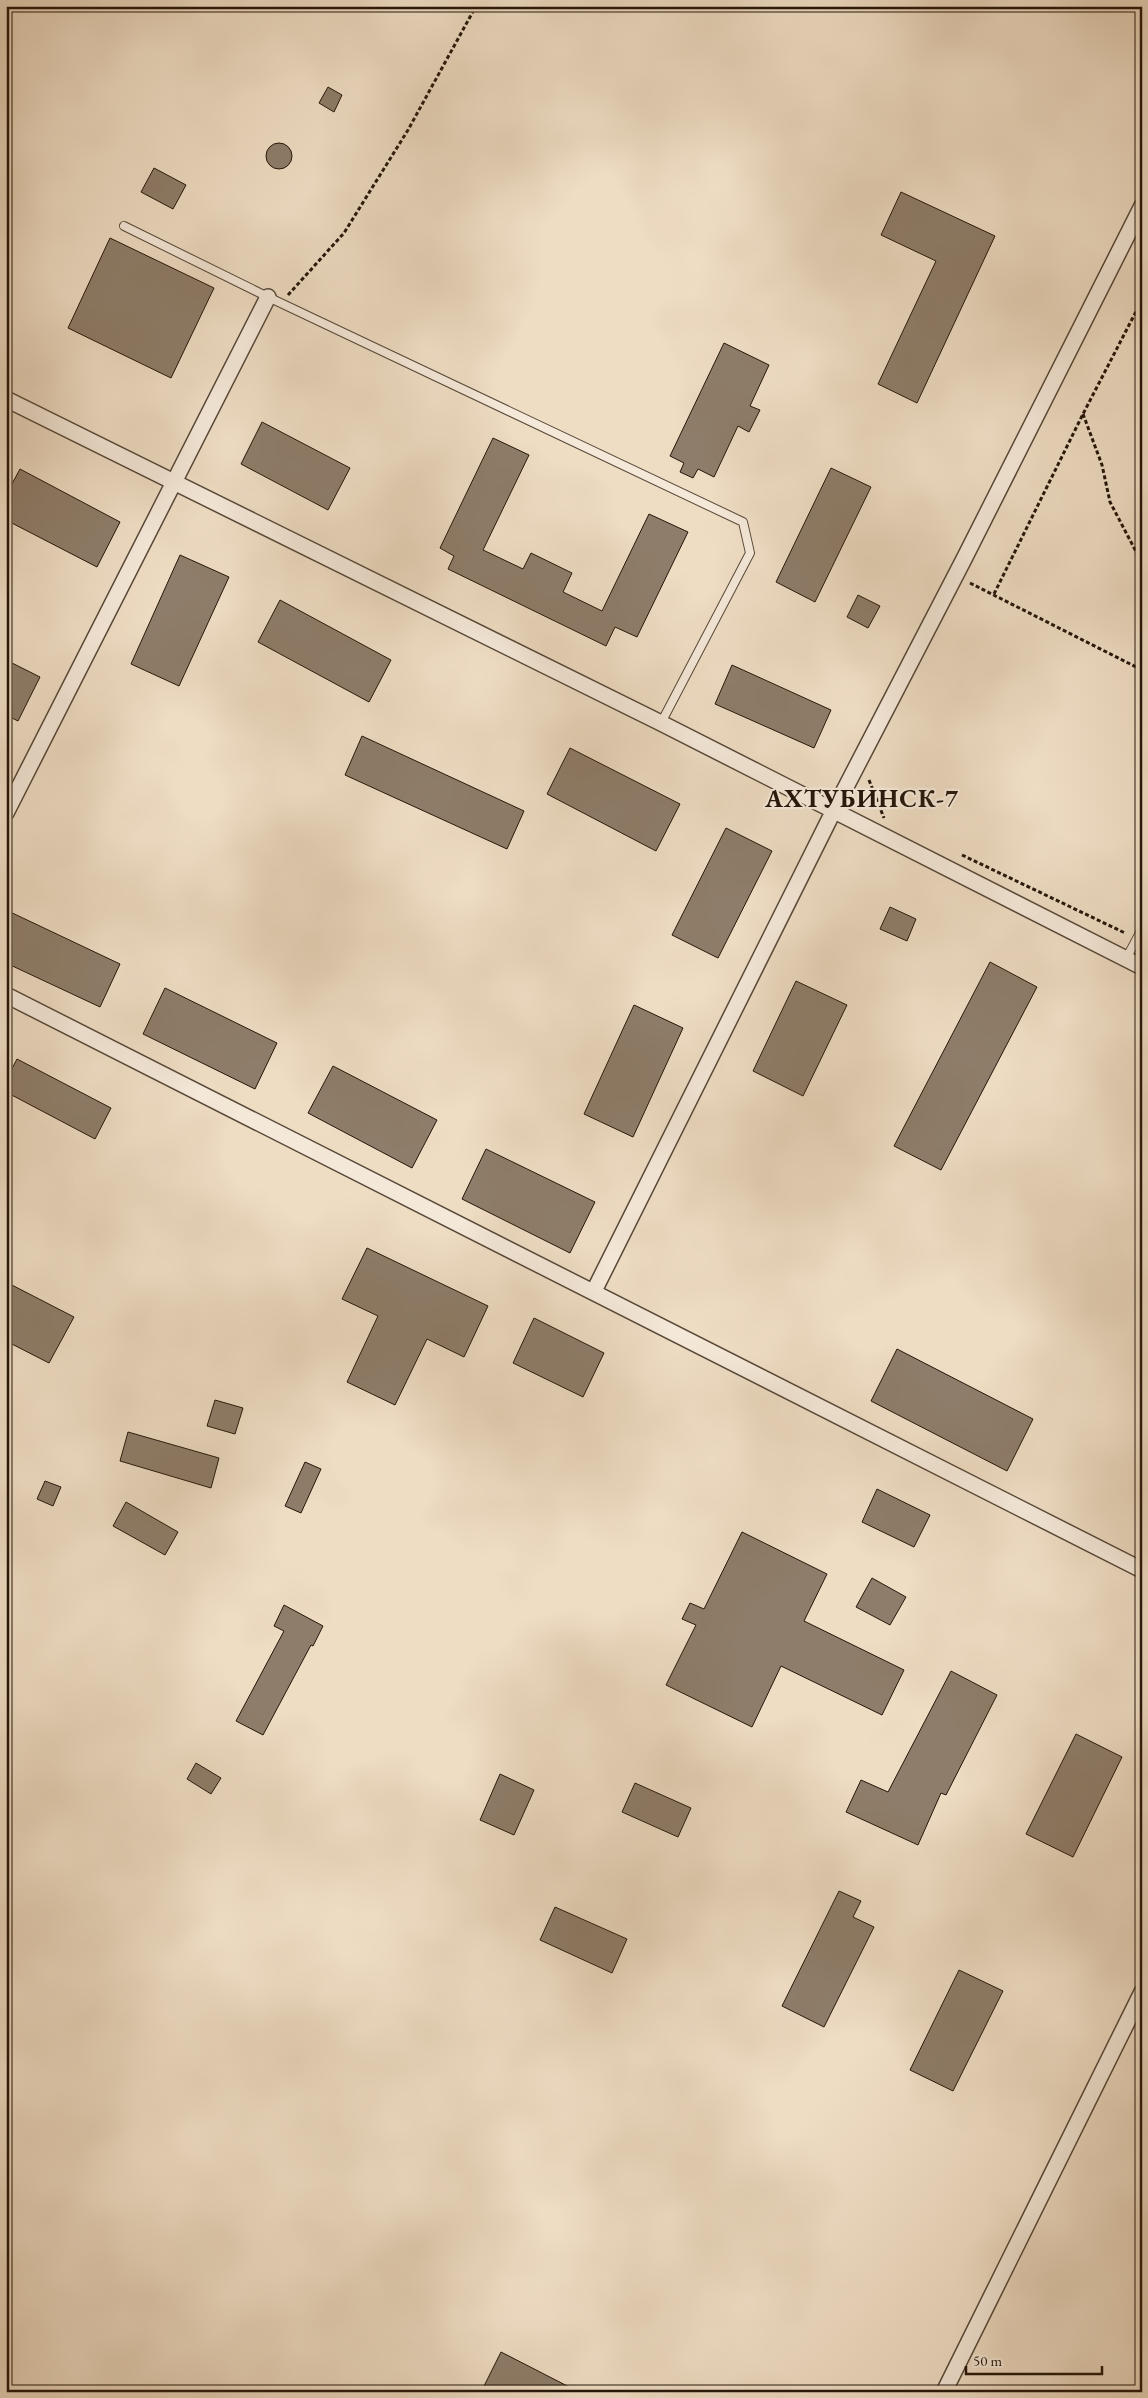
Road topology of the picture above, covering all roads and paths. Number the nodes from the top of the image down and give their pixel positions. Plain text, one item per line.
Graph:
1 (476, 6) edge
2 (1142, 206) edge
3 (124, 226) dead end
4 (274, 300) junction
5 (1142, 300) edge
6 (6, 399) edge
7 (1082, 414) junction
8 (173, 483) junction
9 (1142, 563) edge
10 (966, 581) dead end
11 (994, 594) junction
12 (1142, 670) edge
13 (661, 723) junction
14 (868, 778) dead end
15 (834, 810) junction
16 (6, 813) edge
17 (893, 822) dead end
18 (956, 852) dead end
19 (1142, 929) edge
20 (1137, 939) junction
21 (1126, 959) junction
22 (1142, 967) edge
23 (6, 995) edge
24 (594, 1291) junction
25 (1142, 1570) edge
26 (1142, 1992) edge
27 (944, 2392) edge

1 - 4 path
2 - 15 street
3 - 4 lane
4 - 8 street
4 - 13 lane
5 - 7 path
6 - 8 street
7 - 9 path
7 - 11 path
8 - 13 street
8 - 16 street
10 - 11 path
11 - 12 path
13 - 15 street
14 - 17 path
15 - 21 street
15 - 24 street
18 - 20 path
19 - 20 lane
20 - 21 lane
21 - 22 street
23 - 24 street
24 - 25 street
26 - 27 street

